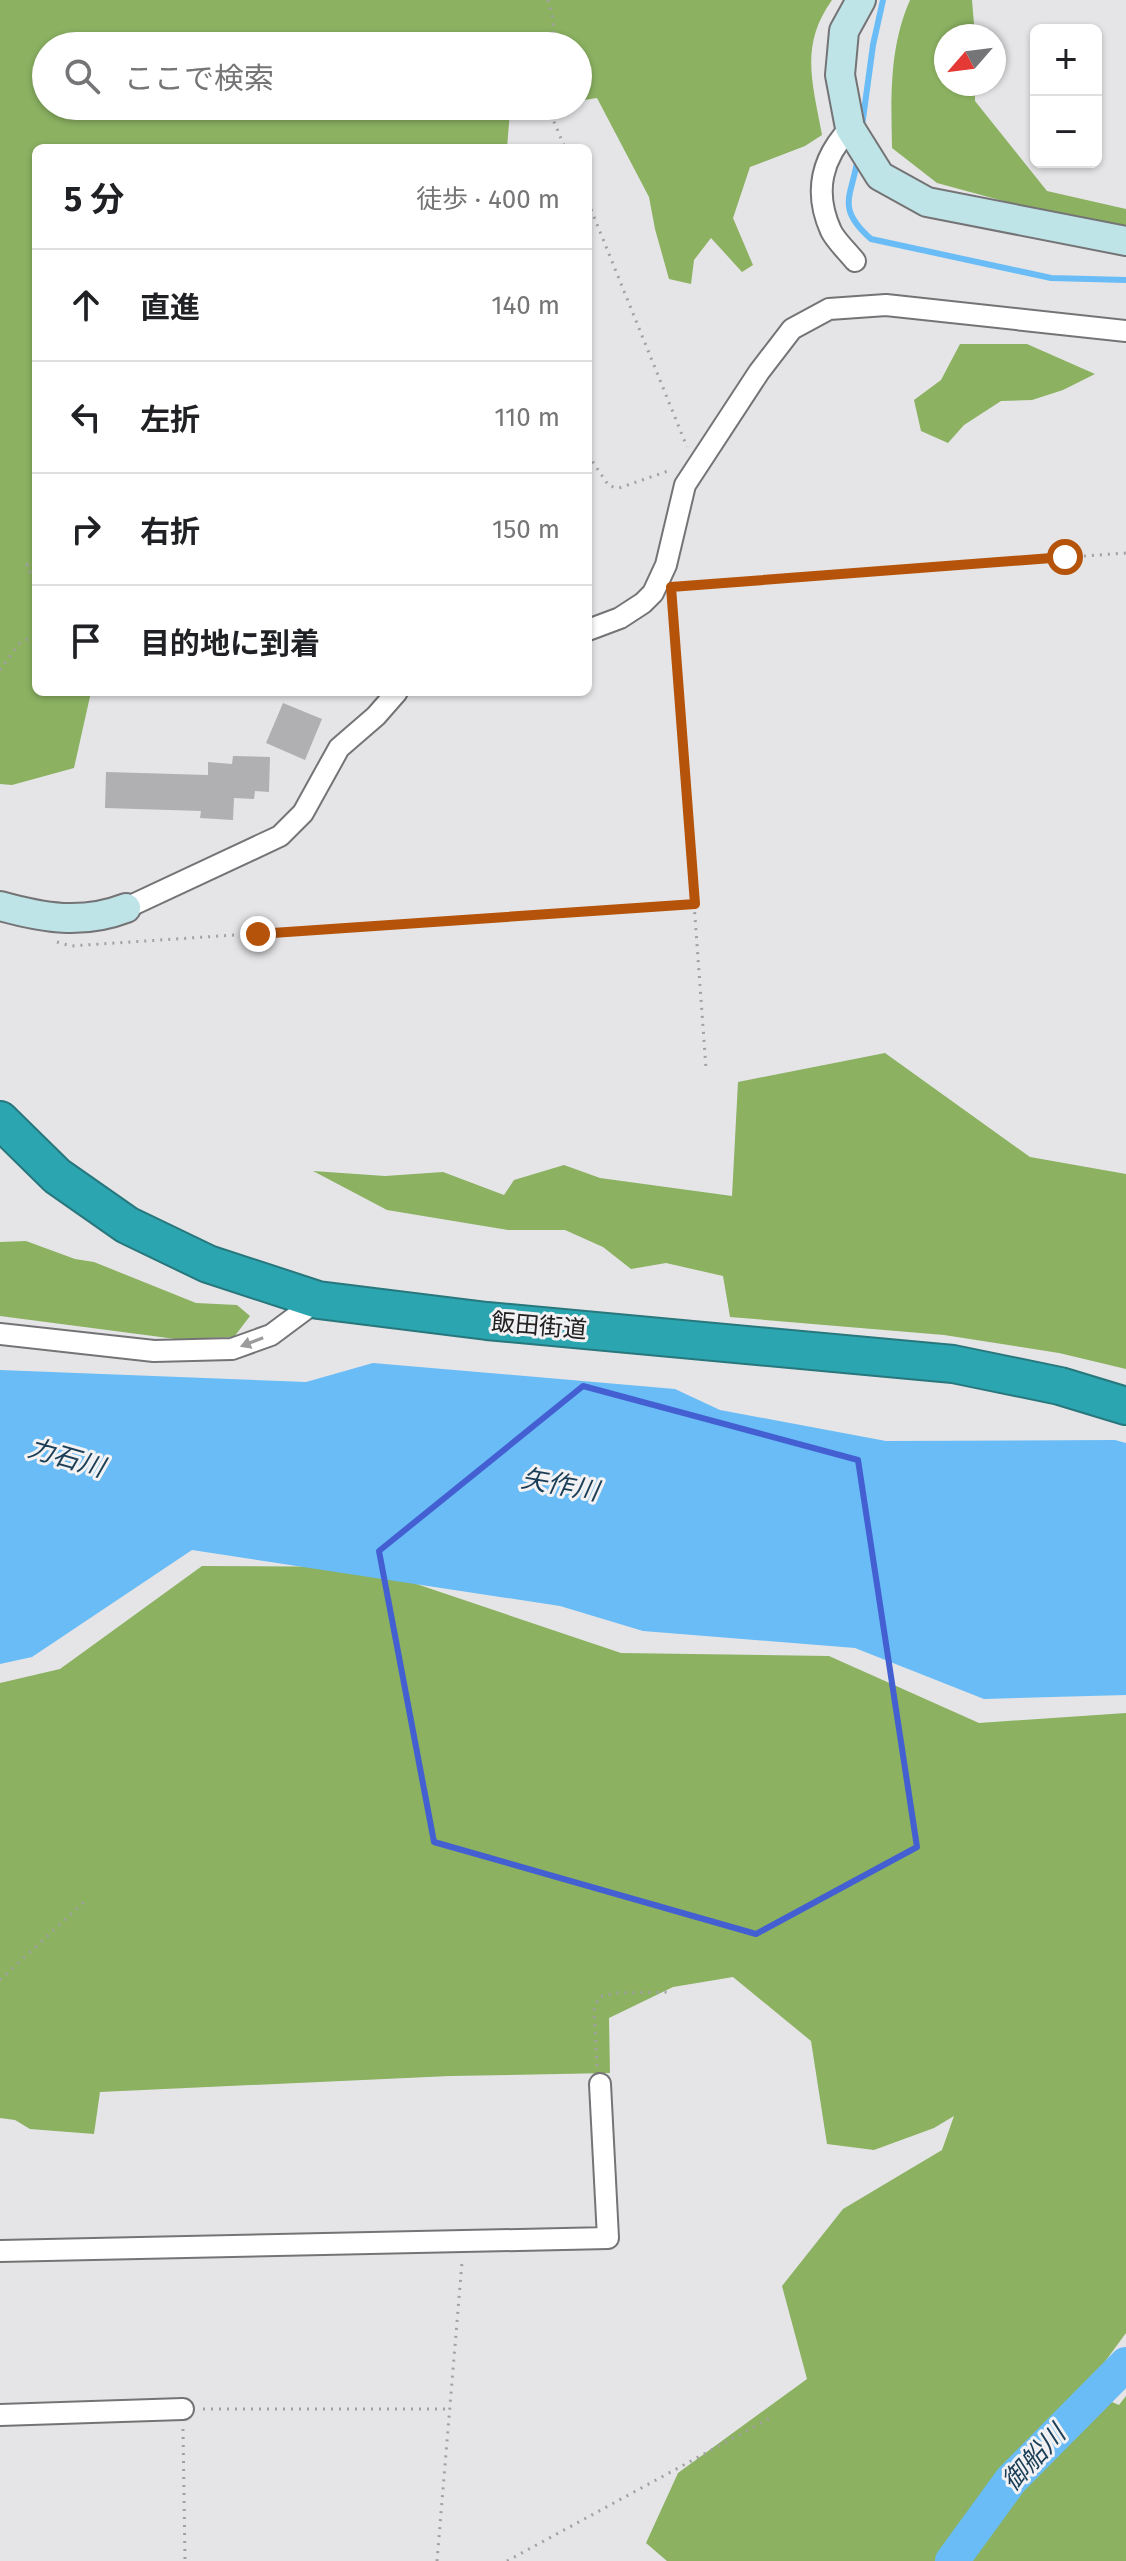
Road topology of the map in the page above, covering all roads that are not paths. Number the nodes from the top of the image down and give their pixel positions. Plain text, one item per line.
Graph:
1 (861, 0) edge
2 (852, 132) junction
3 (1126, 241) edge
4 (855, 261) dead end
5 (1126, 331) edge
6 (592, 628) edge
7 (394, 696) edge
8 (0, 906) edge
9 (126, 908) joint
10 (0, 1120) edge
11 (318, 1300) junction
12 (0, 1334) edge
13 (1126, 1406) edge
14 (600, 2084) road end
15 (0, 2251) edge
16 (183, 2409) road end
17 (0, 2415) edge

1 - 2 street
2 - 3 street
2 - 4 street
5 - 6 street
7 - 9 street
8 - 9 street
10 - 11 highway, 飯田街道
11 -> 12 street
11 - 13 highway, 飯田街道
14 - 15 street
16 - 17 street

